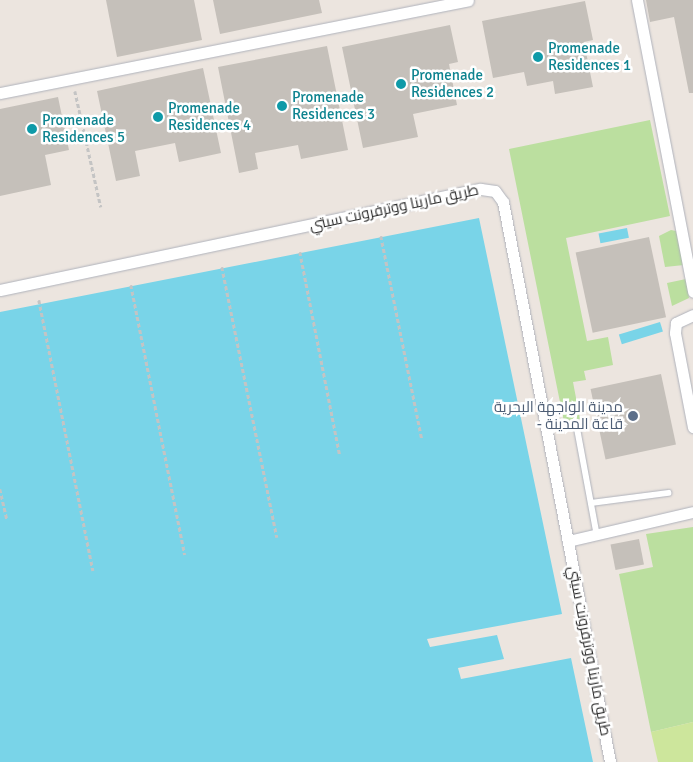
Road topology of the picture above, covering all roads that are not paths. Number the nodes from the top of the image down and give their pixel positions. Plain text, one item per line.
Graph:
1 (468, 0) edge
2 (637, 0) edge
3 (0, 93) edge
4 (0, 290) edge
5 (693, 292) edge
6 (693, 315) edge
7 (577, 426) dead end
8 (693, 426) edge
9 (668, 493) dead end
10 (591, 503) junction
11 (693, 512) edge
12 (597, 534) junction
13 (568, 541) junction
14 (610, 762) edge

1 - 3 street
2 - 5 street
4 - 13 street, طريق مارينا ووترفرونت سيتي
6 - 8 street
7 - 10 lane
9 - 10 lane
10 - 12 lane
11 - 12 street
12 - 13 street
13 - 14 street, طريق مارينا ووترفرونت سيتي

